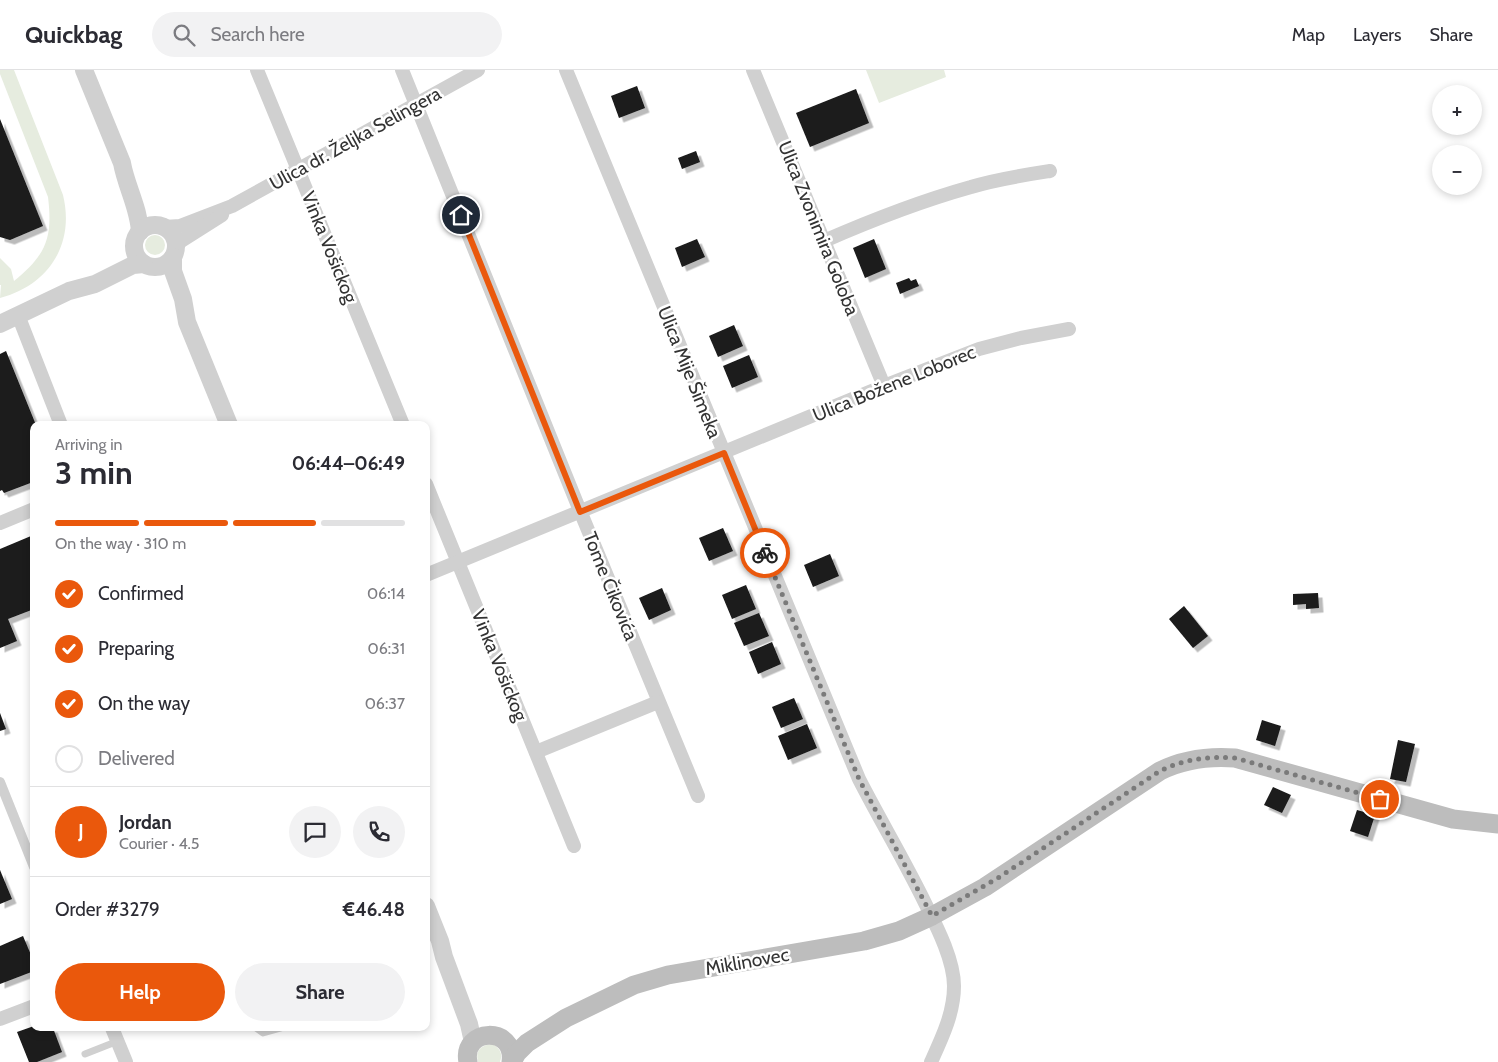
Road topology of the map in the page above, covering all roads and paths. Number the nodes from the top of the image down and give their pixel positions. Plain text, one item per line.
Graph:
1 (84, 70) edge
2 (257, 70) edge
3 (402, 70) edge
4 (478, 70) edge
5 (566, 70) edge
6 (753, 70) edge
7 (416, 104) junction
8 (122, 163) junction
9 (298, 171) junction
10 (1050, 171) dead end
11 (232, 206) junction
12 (161, 226) junction
13 (137, 237) junction
14 (824, 241) junction
15 (175, 252) junction
16 (149, 266) junction
17 (69, 291) junction
18 (18, 315) junction
19 (187, 322) junction
20 (0, 324) edge
21 (1069, 329) dead end
22 (884, 386) junction
23 (59, 421) edge
24 (227, 421) edge
25 (401, 421) edge
26 (724, 453) junction
27 (430, 494) edge
28 (30, 511) edge
29 (580, 512) junction
30 (0, 523) edge
31 (458, 562) junction
32 (430, 573) edge
33 (658, 702) junction
34 (536, 752) junction
35 (0, 782) edge
36 (698, 796) dead end
37 (1498, 824) edge
38 (574, 846) dead end
39 (30, 857) edge
40 (430, 916) edge
41 (932, 916) junction
42 (440, 941) junction
43 (30, 1008) edge
44 (566, 1018) junction
45 (0, 1019) edge
46 (115, 1034) edge
47 (499, 1037) junction
48 (85, 1054) dead end
49 (468, 1056) edge
50 (126, 1062) edge
51 (511, 1062) edge
52 (931, 1062) edge

1 - 8 street
2 - 9 street, Vinka Vošickog
3 - 7 street, Tome Čikovića
4 - 7 street, Ulica dr. Željka Selingera
5 - 26 street, Ulica Mije Šimeka
6 - 14 street, Ulica Zvonimira Goloba
7 - 9 street, Ulica dr. Željka Selingera
7 - 29 street, Tome Čikovića
8 - 12 street
8 - 13 street
9 - 11 street, Ulica dr. Željka Selingera
9 - 25 street, Vinka Vošickog
10 - 14 street
11 - 12 street, Ulica dr. Željka Selingera
11 - 15 street, Ulica dr. Željka Selingera
12 - 13 street
12 - 15 street
13 - 16 street
13 - 17 street
14 - 22 street, Ulica Zvonimira Goloba
15 - 16 street
15 - 19 street
16 - 17 street
16 - 19 street
17 - 18 street
18 - 20 street
18 - 23 street
19 - 24 street
21 - 22 street, Ulica Božene Loborec
22 - 26 street, Ulica Božene Loborec
26 - 29 street, Ulica Božene Loborec
26 - 41 street, Ulica Mije Šimeka
27 - 31 street, Vinka Vošickog
28 - 30 street
29 - 31 street, Ulica Božene Loborec
29 - 33 street, Tome Čikovića
31 - 32 street, Ulica Božene Loborec
31 - 34 street, Vinka Vošickog
33 - 34 street
33 - 36 street, Tome Čikovića
34 - 38 street, Vinka Vošickog
35 - 39 street
37 - 41 main road, Miklinovec
40 - 42 street
41 - 44 main road, Miklinovec
41 - 52 street
42 - 47 street
42 - 49 street
43 - 45 street
44 - 47 main road, Miklinovec
44 - 51 main road, Miklinovec
46 - 48 lane
46 - 50 street
47 - 49 main road, Miklinovec
47 - 51 main road

